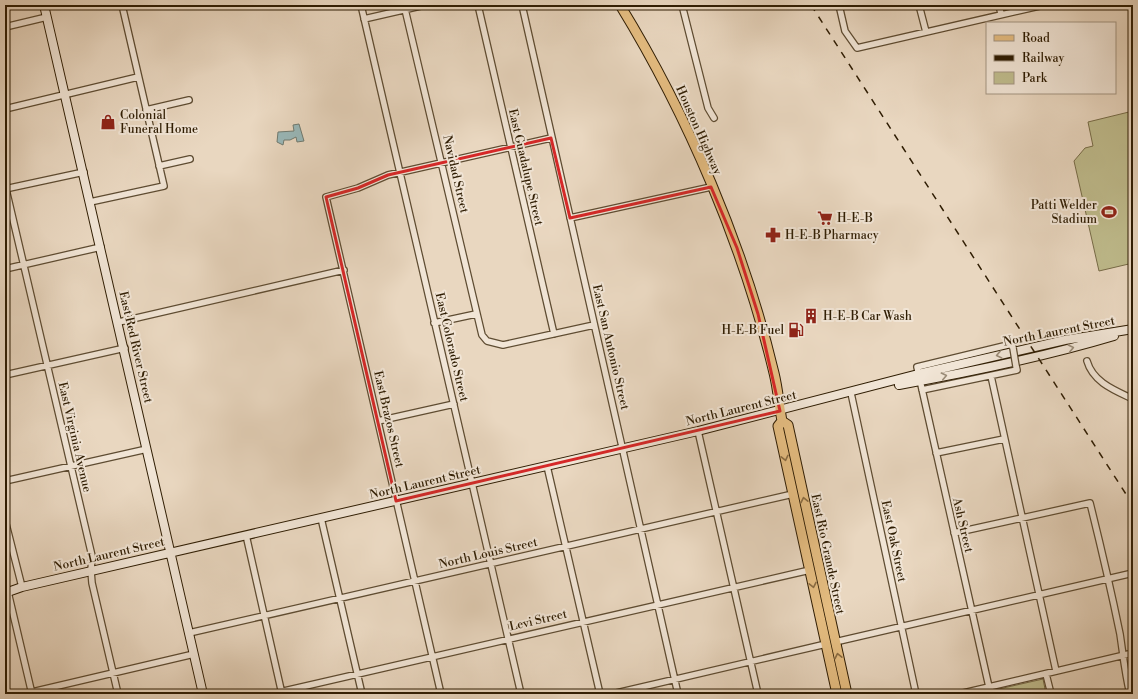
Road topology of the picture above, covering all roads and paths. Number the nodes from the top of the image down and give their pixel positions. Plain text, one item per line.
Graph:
1 (44, 5) edge
2 (122, 5) edge
3 (361, 5) edge
4 (426, 5) edge
5 (478, 5) edge
6 (522, 5) edge
7 (620, 5) edge
8 (682, 5) edge
9 (839, 5) edge
10 (919, 5) edge
11 (999, 5) edge
12 (1044, 5) edge
13 (405, 7) edge
14 (1001, 14) junction
15 (47, 17) junction
16 (364, 19) junction
17 (5, 27) edge
18 (926, 32) junction
19 (138, 77) junction
20 (66, 95) junction
21 (189, 100) dead end
22 (5, 109) edge
23 (146, 110) junction
24 (714, 118) dead end
25 (551, 138) junction
26 (511, 147) junction
27 (190, 159) dead end
28 (442, 162) junction
29 (159, 166) junction
30 (84, 172) junction
31 (400, 173) junction
32 (711, 187) junction
33 (5, 188) edge
34 (90, 202) junction
35 (570, 218) junction
36 (101, 247) junction
37 (23, 265) junction
38 (5, 269) edge
39 (344, 270) junction
40 (744, 270) joint
41 (476, 314) junction
42 (118, 322) junction
43 (434, 323) junction
44 (594, 325) junction
45 (1133, 330) edge
46 (554, 334) junction
47 (125, 348) junction
48 (1087, 361) dead end
49 (48, 366) junction
50 (918, 374) junction
51 (5, 375) edge
52 (991, 376) junction
53 (1133, 385) edge
54 (922, 390) junction
55 (851, 393) junction
56 (1132, 398) edge
57 (454, 404) junction
58 (780, 411) junction
59 (378, 421) junction
60 (782, 421) junction
61 (698, 432) junction
62 (1004, 439) junction
63 (622, 448) junction
64 (147, 449) junction
65 (936, 453) junction
66 (71, 466) junction
67 (547, 466) junction
68 (5, 481) edge
69 (473, 484) junction
70 (793, 494) junction
71 (396, 501) junction
72 (716, 511) junction
73 (321, 518) junction
74 (1021, 518) junction
75 (5, 520) edge
76 (640, 528) junction
77 (954, 533) junction
78 (246, 535) junction
79 (566, 546) junction
80 (171, 552) junction
81 (490, 564) junction
82 (810, 570) junction
83 (91, 571) junction
84 (1133, 573) edge
85 (1108, 578) junction
86 (415, 581) junction
87 (22, 587) junction
88 (734, 587) junction
89 (7, 592) edge
90 (1039, 594) junction
91 (340, 598) junction
92 (658, 605) junction
93 (971, 610) junction
94 (264, 615) junction
95 (583, 621) junction
96 (902, 626) junction
97 (189, 633) junction
98 (507, 639) junction
99 (831, 643) junction
100 (1133, 653) edge
101 (194, 654) junction
102 (432, 656) junction
103 (1122, 656) junction
104 (751, 662) junction
105 (1056, 671) junction
106 (113, 672) junction
107 (357, 674) junction
108 (1046, 674) junction
109 (675, 680) junction
110 (989, 688) junction
111 (32, 693) edge
112 (282, 693) edge
113 (971, 693) edge
114 (118, 694) edge
115 (203, 694) edge
116 (271, 694) edge
117 (362, 694) edge
118 (441, 694) edge
119 (521, 694) edge
120 (600, 694) edge
121 (612, 694) edge
122 (678, 694) edge
123 (758, 694) edge
124 (837, 694) edge
125 (846, 694) edge
126 (916, 694) edge
127 (959, 694) edge
128 (1051, 694) edge
129 (1130, 694) edge

1 - 15 main road, East Red River Street
2 - 19 street
3 - 16 street, East Colorado Street
4 - 13 street
5 - 26 street, East Guadalupe Street
6 - 25 street, East San Antonio Street
7 - 32 main road, Houston Highway
8 - 24 street
9 - 18 street
10 - 18 street
11 - 14 street
12 - 14 street
13 - 16 street
13 - 28 street, Navidad Street
14 - 18 street
15 - 17 street
15 - 20 main road, East Red River Street
16 - 31 street, East Colorado Street
19 - 20 street
19 - 23 street
20 - 22 street
20 - 30 main road, East Red River Street
21 - 23 street
23 - 29 street
25 - 26 street
25 - 35 street, East San Antonio Street
26 - 28 street
26 - 46 street, East Guadalupe Street
27 - 29 street
28 - 31 street
28 - 41 street, Navidad Street
29 - 34 street
30 - 33 street
30 - 34 main road, East Red River Street
31 - 39 street, East Brazos Street
31 - 43 street, East Colorado Street
32 - 35 street
32 - 40 main road, Houston Highway
33 - 37 street, East Virginia Avenue
34 - 36 main road, East Red River Street
35 - 44 street, East San Antonio Street
36 - 37 street
36 - 42 main road, East Red River Street
37 - 38 street
37 - 49 street, East Virginia Avenue
39 - 42 street
39 - 59 street, East Brazos Street
40 - 58 main road, East Rio Grande Street
41 - 43 street
41 - 46 street, Navidad Street
42 - 47 main road, East Red River Street
43 - 57 street, East Colorado Street
44 - 46 street
44 - 63 street, East San Antonio Street
45 - 50 main road, North Laurent Street
47 - 49 street
47 - 64 main road, East Red River Street
48 - 56 street
49 - 51 street
49 - 66 street, East Virginia Avenue
50 - 52 street, bridge
50 - 54 street, Ash Street
50 - 55 main road, North Laurent Street
52 - 54 street
52 - 62 street
53 - 56 street
54 - 65 street, Ash Street
55 - 58 main road, North Laurent Street
55 - 96 street, East Oak Street
57 - 59 street
57 - 69 street, East Colorado Street
58 - 60 main road, East Rio Grande Street
58 - 61 main road, North Laurent Street
59 - 71 street, East Brazos Street
60 -> 70 main road, East Rio Grande Street
99 -> 60 main road, East Rio Grande Street
61 - 63 main road, North Laurent Street
61 - 72 street
62 - 65 street
62 - 74 street
63 - 67 main road, North Laurent Street
63 - 76 street, East San Antonio Street
64 - 66 street
64 - 80 main road, East Red River Street
65 - 77 street, Ash Street
66 - 68 street
66 - 83 street, East Virginia Avenue
67 - 69 main road, North Laurent Street
67 - 79 street
69 - 71 main road, North Laurent Street
69 - 81 street, East Colorado Street
70 - 72 street, North Louis Street
70 - 82 main road, East Rio Grande Street
71 - 73 main road, North Laurent Street
71 - 86 street, East Brazos Street
72 - 76 street, North Louis Street
72 - 88 street
73 - 78 main road, North Laurent Street
73 - 91 street
74 - 77 street
74 - 85 street
74 - 90 street
75 - 87 street
76 - 79 street, North Louis Street
76 - 92 street, East San Antonio Street
77 - 93 street, Ash Street
78 - 80 main road, North Laurent Street
78 - 94 street
79 - 81 street, North Louis Street
79 - 95 street
80 - 83 main road, North Laurent Street
80 - 97 main road, East Red River Street
81 - 86 street, North Louis Street
81 - 98 street, East Colorado Street
82 - 88 street, Levi Street
82 -> 99 main road, East Rio Grande Street
83 - 87 main road, North Laurent Street
83 - 106 street, East Virginia Avenue
84 - 85 street
85 - 90 street
85 - 103 street
86 - 91 street, North Louis Street
86 - 102 street, East Brazos Street
87 - 89 main road, North Laurent Street
88 - 92 street, Levi Street
88 - 104 street
89 - 111 street
90 - 93 street
90 - 105 street
91 - 94 street, North Louis Street
91 - 107 street
92 - 95 street, Levi Street
92 - 109 street, East San Antonio Street
93 - 96 street
93 - 110 street, Ash Street
94 - 97 street, North Louis Street
94 - 112 street
95 - 98 street, Levi Street
95 - 120 street
96 - 99 street
96 - 126 street, East Oak Street
97 - 101 main road, East Red River Street
98 - 102 street, Levi Street
98 - 119 street, East Colorado Street
99 - 104 street
99 - 124 main road, East Rio Grande Street
125 -> 99 main road, East Rio Grande Street
100 - 103 street
101 - 106 street
101 - 115 main road, East Red River Street
102 - 107 street, Levi Street
102 - 118 street, East Brazos Street
103 - 105 street
103 - 129 street
104 - 109 street
104 - 123 street
105 - 108 street
106 - 111 street
106 - 114 street, East Virginia Avenue
107 - 112 street, Levi Street
107 - 117 street
108 - 110 street
108 - 128 street
109 - 121 street
109 - 122 street, East San Antonio Street
110 - 113 street
112 - 116 street, Levi Street
113 - 127 street

